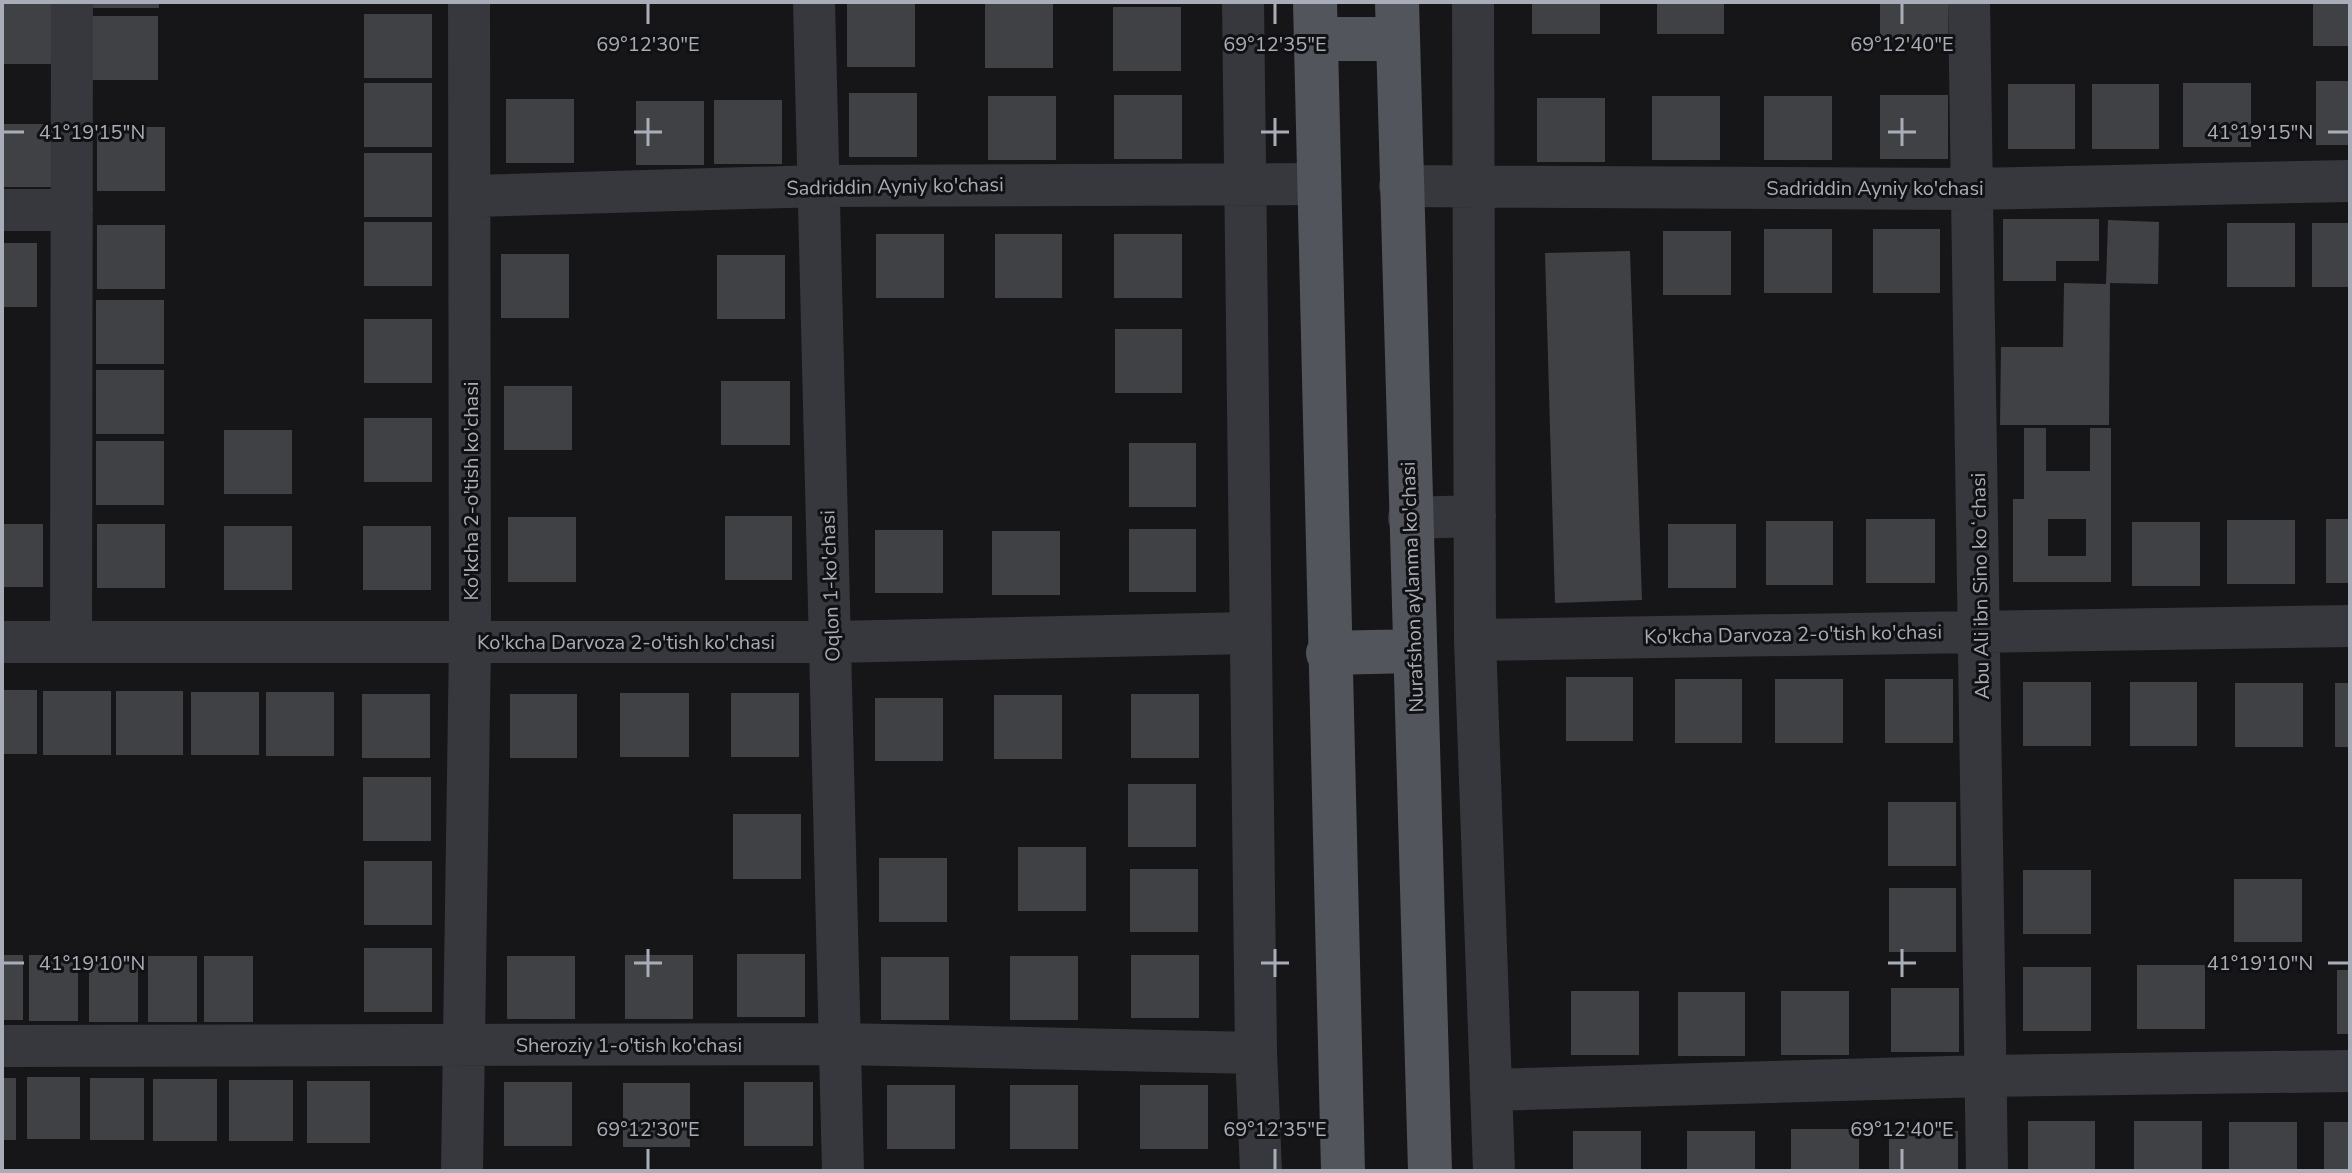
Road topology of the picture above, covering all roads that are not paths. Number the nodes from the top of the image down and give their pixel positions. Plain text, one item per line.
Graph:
1 (72, 2) edge
2 (469, 2) edge
3 (814, 2) edge
4 (1243, 2) edge
5 (1473, 2) edge
6 (1969, 2) edge
7 (1315, 20) edge
8 (1397, 20) edge
9 (2350, 181) edge
10 (1244, 183) junction
11 (1317, 184) junction
12 (819, 186) junction
13 (1400, 186) junction
14 (1476, 187) junction
15 (1971, 189) junction
16 (472, 196) junction
17 (2, 210) edge
18 (72, 210) junction
19 (1475, 516) junction
20 (1409, 518) junction
21 (2350, 626) edge
22 (1982, 631) junction
23 (1249, 633) junction
24 (1475, 640) junction
25 (71, 641) junction
26 (2, 642) edge
27 (832, 642) junction
28 (470, 643) junction
29 (1415, 651) junction
30 (1328, 653) junction
31 (840, 1044) junction
32 (2, 1046) edge
33 (465, 1046) junction
34 (1256, 1053) junction
35 (2350, 1071) edge
36 (1985, 1076) junction
37 (1491, 1090) junction
38 (462, 1171) edge
39 (843, 1171) edge
40 (1261, 1171) edge
41 (1343, 1171) edge
42 (1430, 1171) edge
43 (1494, 1171) edge
44 (1987, 1171) edge

1 - 18 street
2 - 16 street, Ko'kcha 2-o'tish ko'chasi
3 - 12 street, Oqlon 1-ko'chasi
4 - 10 street
5 - 14 street
6 - 15 street, Abu Ali ibn Sino koʻchasi
7 - 8 main road
7 - 11 main road
8 - 13 main road, Nurafshon aylanma ko'chasi
9 - 15 street, Sadriddin Ayniy ko'chasi
10 - 11 street, Sadriddin Ayniy ko'chasi
10 - 12 street, Sadriddin Ayniy ko'chasi
10 - 23 street
11 - 30 main road
12 - 16 street, Sadriddin Ayniy ko'chasi
12 - 27 street, Oqlon 1-ko'chasi
13 - 14 street, Sadriddin Ayniy ko'chasi
13 - 20 main road, Nurafshon aylanma ko'chasi
14 - 15 street, Sadriddin Ayniy ko'chasi
14 - 19 street
15 - 22 street, Abu Ali ibn Sino koʻchasi
16 - 28 street, Ko'kcha 2-o'tish ko'chasi
17 - 18 street
18 - 25 street
19 - 20 street
19 - 24 street
20 - 29 main road, Nurafshon aylanma ko'chasi
21 - 22 street, Ko'kcha Darvoza 2-o'tish ko'chasi
22 - 24 street, Ko'kcha Darvoza 2-o'tish ko'chasi
22 - 36 street, Abu Ali ibn Sino koʻchasi
23 - 27 street, Ko'kcha Darvoza 2-o'tish ko'chasi
23 - 34 street
24 - 37 street
25 - 26 street, Ko'kcha Darvoza 2-o'tish ko'chasi
25 - 28 street, Ko'kcha Darvoza 2-o'tish ko'chasi
27 - 28 street, Ko'kcha Darvoza 2-o'tish ko'chasi
27 - 31 street, Oqlon 1-ko'chasi
28 - 33 street, Ko'kcha 2-o'tish ko'chasi
29 - 30 main road
29 - 42 main road, Nurafshon aylanma ko'chasi
30 - 41 main road
31 - 33 street, Sheroziy 1-o'tish ko'chasi
31 - 34 street, Sheroziy 1-o'tish ko'chasi
31 - 39 street, Oqlon 1-ko'chasi
32 - 33 street, Sheroziy 1-o'tish ko'chasi
33 - 38 street, Ko'kcha 2-o'tish ko'chasi
34 - 40 street
35 - 36 street
36 - 37 street
36 - 44 street, Abu Ali ibn Sino koʻchasi
37 - 43 street

